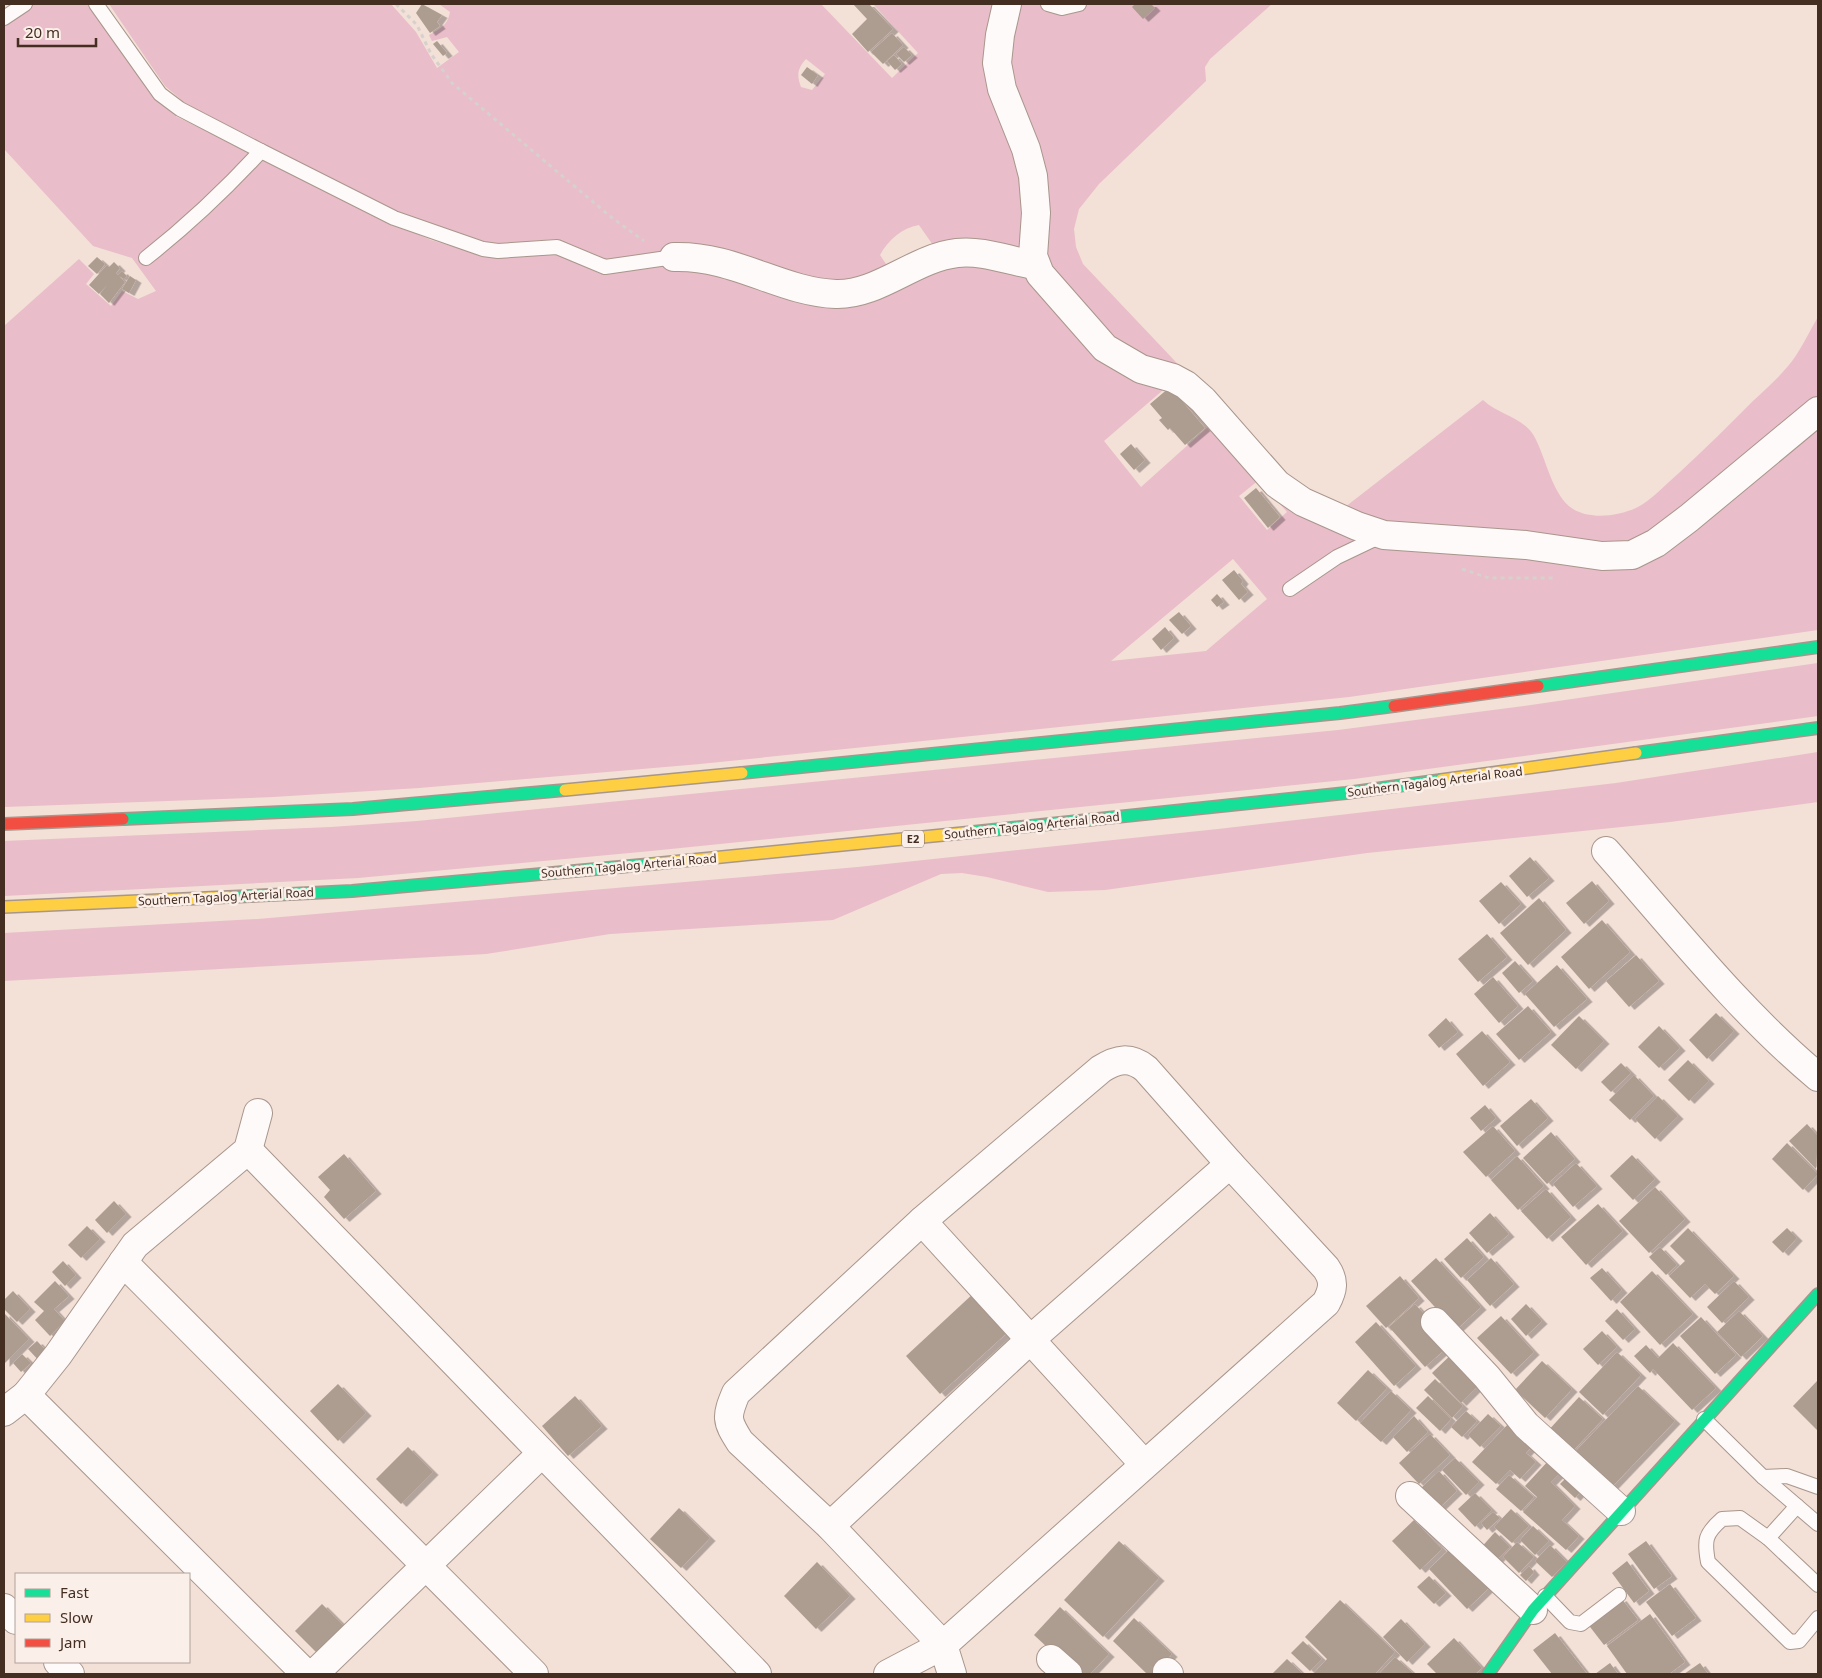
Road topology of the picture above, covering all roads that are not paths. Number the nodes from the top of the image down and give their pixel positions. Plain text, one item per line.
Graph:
1 (25, 4) edge
2 (96, 4) edge
3 (1007, 4) edge
4 (1048, 4) edge
5 (1079, 4) edge
6 (4, 18) edge
7 (261, 152) junction
8 (674, 257) joint
9 (146, 258) dead end
10 (1035, 265) junction
11 (1818, 411) edge
12 (1384, 535) junction
13 (1290, 589) dead end
14 (1818, 647) edge
15 (1818, 728) edge
16 (4, 824) edge
17 (1606, 851) dead end
18 (4, 907) edge
19 (1818, 1077) edge
20 (258, 1113) dead end
21 (248, 1150) junction
22 (1230, 1164) junction
23 (922, 1221) junction
24 (123, 1262) junction
25 (1818, 1294) edge
26 (1435, 1322) dead end
27 (1031, 1339) junction
28 (26, 1395) junction
29 (4, 1412) edge
30 (1704, 1419) junction
31 (541, 1454) junction
32 (1144, 1464) junction
33 (1763, 1477) junction
34 (1818, 1486) edge
35 (1410, 1496) dead end
36 (1797, 1506) junction
37 (1621, 1511) junction
38 (1818, 1524) edge
39 (830, 1526) junction
40 (1768, 1538) junction
41 (425, 1565) junction
42 (1818, 1585) edge
43 (1619, 1595) dead end
44 (1539, 1603) junction
45 (4, 1608) edge
46 (1818, 1618) edge
47 (15, 1619) edge
48 (943, 1645) junction
49 (59, 1663) edge
50 (70, 1674) edge
51 (306, 1674) edge
52 (314, 1674) edge
53 (534, 1674) edge
54 (757, 1674) edge
55 (888, 1674) edge
56 (952, 1674) edge
57 (1488, 1674) edge

1 - 6 lane
2 - 7 lane
3 - 10 street
4 - 5 lane
7 - 8 lane
7 - 9 lane
8 - 10 street
10 - 12 street
11 - 12 street
12 - 13 lane
14 - 16 main road
15 - 18 main road, Southern Tagalog Arterial Road / E2
17 - 19 street
20 - 21 street
21 - 24 street
21 - 31 street
22 - 23 street
22 - 27 street
22 - 32 street
23 - 27 street
23 - 39 street
24 - 28 street
24 - 41 street
25 - 30 main road
26 - 37 street
27 - 32 street
27 - 39 street
28 - 29 street
28 - 51 street
30 - 33 lane
30 - 37 main road
31 - 41 street
31 - 54 street
32 - 48 street
33 - 34 lane
33 - 36 lane
35 - 44 street
36 - 38 lane
36 - 40 lane
37 - 44 main road
39 - 48 street
40 - 42 lane
40 - 46 lane
41 - 52 street
41 - 53 street
43 - 44 lane
44 - 57 main road
45 - 47 street
48 - 55 street
48 - 56 street
49 - 50 street

